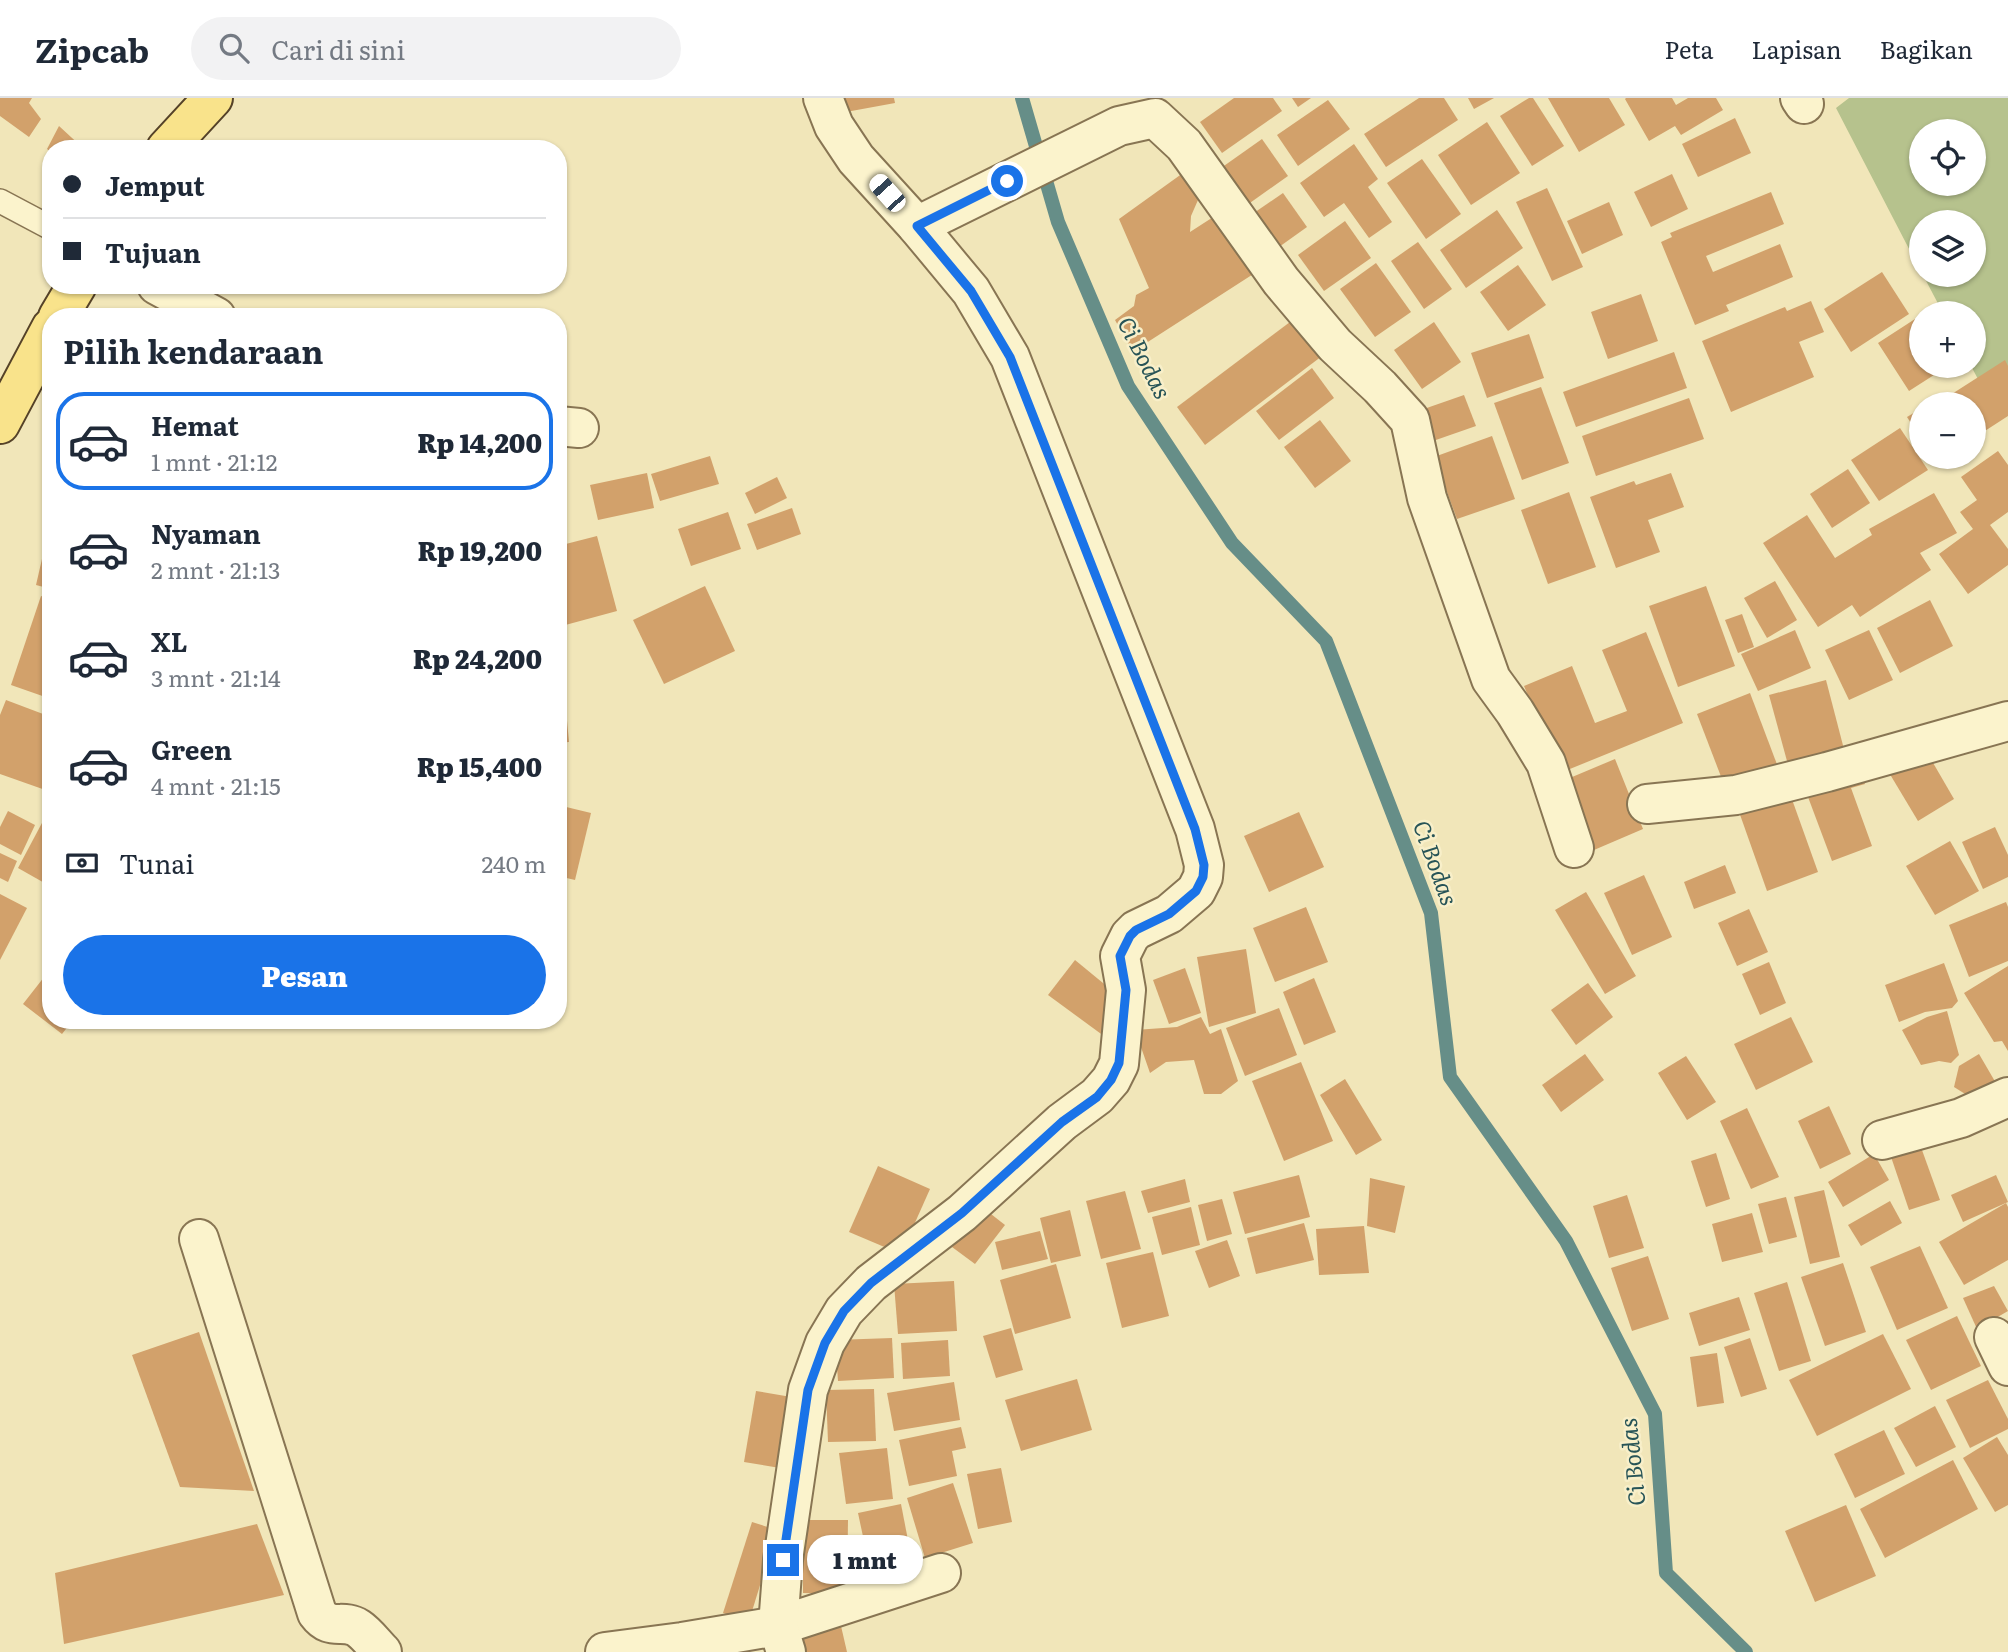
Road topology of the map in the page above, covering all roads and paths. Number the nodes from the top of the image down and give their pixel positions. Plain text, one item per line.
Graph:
1 (213, 98) edge
2 (823, 98) edge
3 (174, 140) edge
4 (0, 201) edge
5 (42, 224) edge
6 (917, 226) junction
7 (173, 294) edge
8 (199, 308) edge
9 (42, 345) edge
10 (0, 424) edge
11 (2008, 721) edge
12 (1647, 804) dead end
13 (1574, 848) dead end
14 (2008, 1097) edge
15 (1882, 1140) dead end
16 (199, 1239) dead end
17 (942, 1573) dead end
18 (782, 1639) edge
19 (382, 1652) edge
20 (605, 1652) edge

1 - 3 main road
2 - 6 street
4 - 5 lane
6 - 13 street
6 - 18 street
7 - 8 street
9 - 10 main road
11 - 12 street
14 - 15 street
16 - 19 street
17 - 18 street
18 - 20 street

